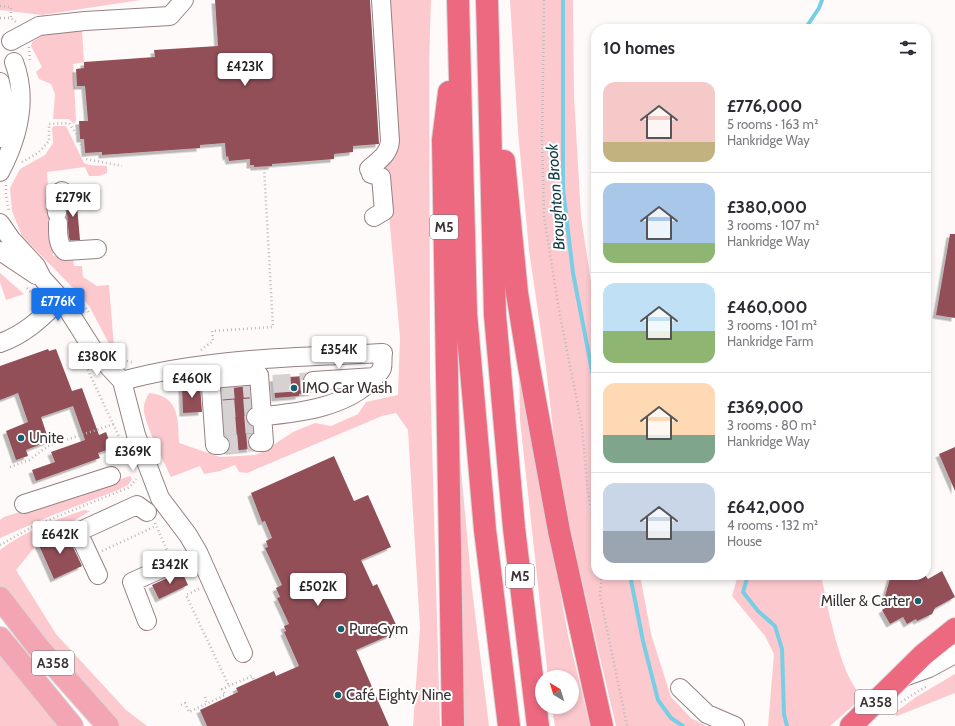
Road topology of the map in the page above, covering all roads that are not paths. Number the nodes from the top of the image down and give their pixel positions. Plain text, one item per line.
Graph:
1 (184, 0) edge
2 (381, 0) edge
3 (458, 0) edge
4 (487, 0) edge
5 (458, 25) junction
6 (487, 28) junction
7 (6, 38) edge
8 (7, 66) edge
9 (0, 82) edge
10 (0, 138) edge
11 (3, 177) edge
12 (62, 191) dead end
13 (374, 217) dead end
14 (6, 221) edge
15 (97, 249) dead end
16 (0, 251) edge
17 (42, 278) junction
18 (62, 302) junction
19 (0, 343) edge
20 (375, 377) junction
21 (122, 381) junction
22 (313, 381) tunnel mouth
23 (213, 405) junction
24 (111, 476) dead end
25 (24, 504) dead end
26 (152, 519) road end
27 (203, 563) junction
28 (98, 575) dead end
29 (0, 598) edge
30 (147, 621) dead end
31 (955, 629) edge
32 (0, 638) edge
33 (243, 653) dead end
34 (955, 654) edge
35 (901, 678) junction
36 (680, 688) dead end
37 (72, 726) edge
38 (108, 726) edge
39 (453, 726) edge
40 (509, 726) edge
41 (538, 726) edge
42 (602, 726) edge
43 (735, 726) edge
44 (851, 726) edge

1 - 7 street
2 - 13 street
3 - 5 highway, M5
4 - 6 highway, M5
5 - 39 highway, M5
5 - 40 highway, M5
6 - 41 highway, M5
6 - 42 highway, M5
7 - 8 street
8 - 11 street
9 - 10 street
12 - 15 street
14 - 17 street
16 - 17 street
17 - 18 street
18 - 19 street
18 - 21 street
20 - 22 street
20 - 23 street
20 - 23 street
21 - 23 street
21 - 27 street
24 - 25 street
26 - 28 street
27 - 30 street
27 - 33 street
29 - 38 main road, A358
31 - 35 highway, A358
32 - 37 main road, A358
34 - 35 street
35 - 44 highway, A358
36 - 43 street

